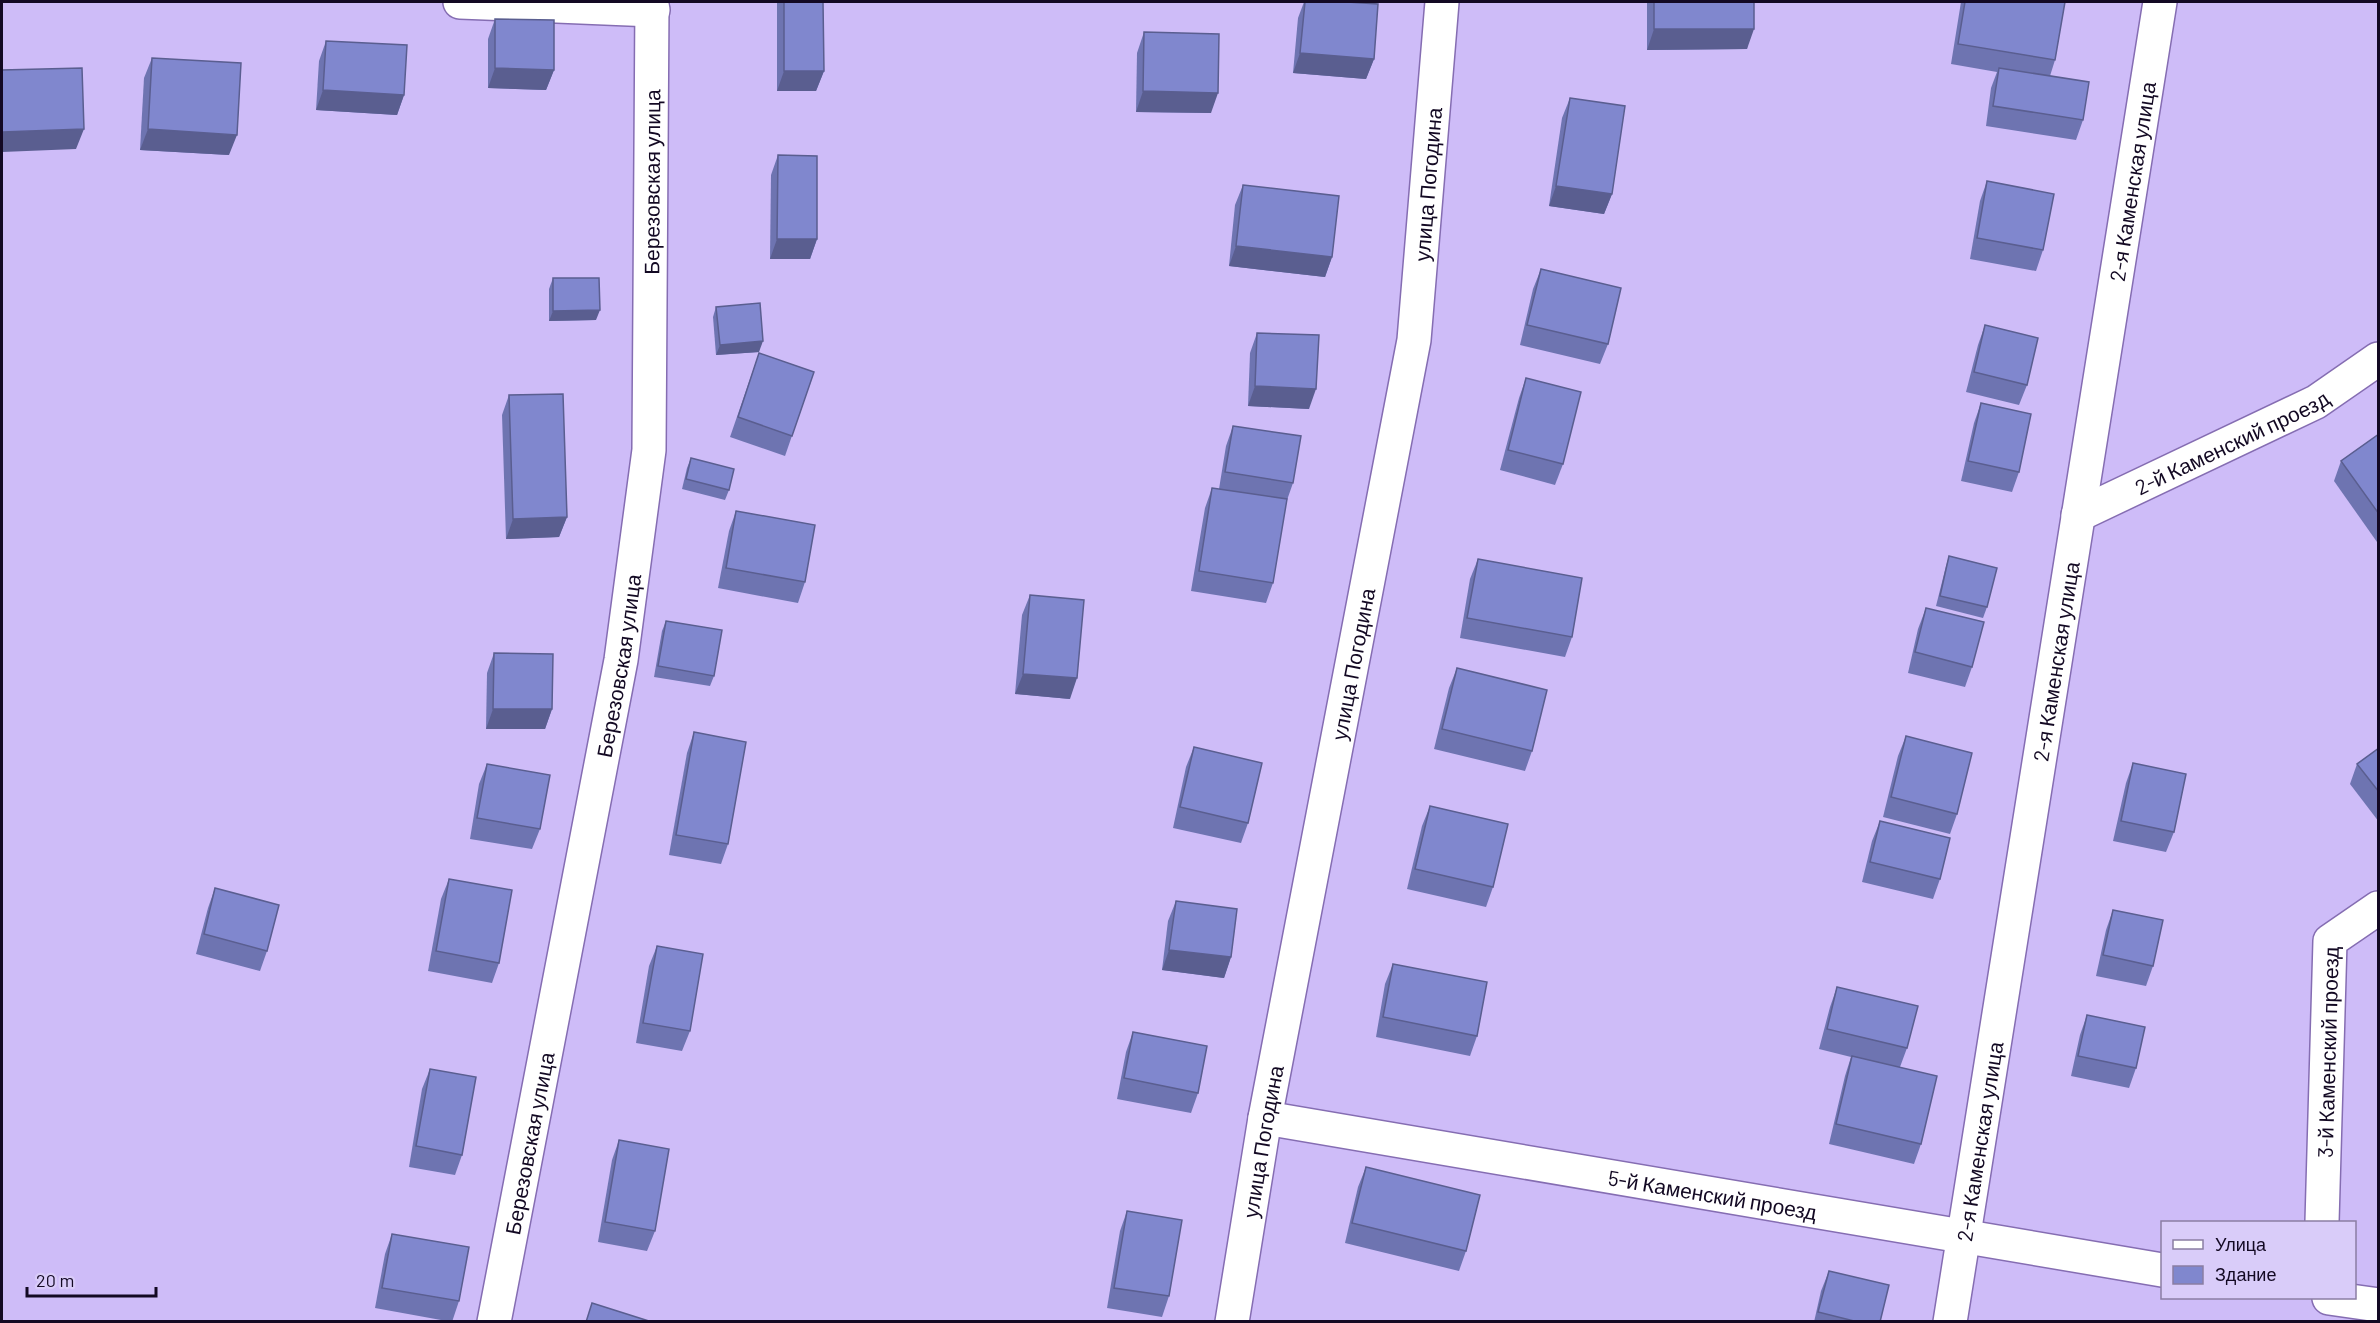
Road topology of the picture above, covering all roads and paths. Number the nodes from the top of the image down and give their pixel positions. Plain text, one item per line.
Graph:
1 (459, 2) edge
2 (1442, 2) edge
3 (2160, 2) edge
4 (652, 6) edge
5 (2379, 359) edge
6 (2078, 515) junction
7 (2379, 908) edge
8 (1265, 1118) junction
9 (2322, 1221) edge
10 (1963, 1237) junction
11 (2161, 1270) edge
12 (2337, 1299) edge
13 (2379, 1305) edge
14 (494, 1322) edge
15 (1232, 1322) edge
16 (1950, 1322) edge

1 - 4 street
2 - 8 street, улица Погодина
3 - 6 street, 2-я Каменская улица
4 - 14 street, Березовская улица
5 - 6 street, 2-й Каменский проезд
6 - 10 street, 2-я Каменская улица
7 - 9 street, 3-й Каменский проезд
8 - 10 street, 5-й Каменский проезд
8 - 15 street, улица Погодина
10 - 11 street, 5-й Каменский проезд
10 - 16 street, 2-я Каменская улица
12 - 13 street

